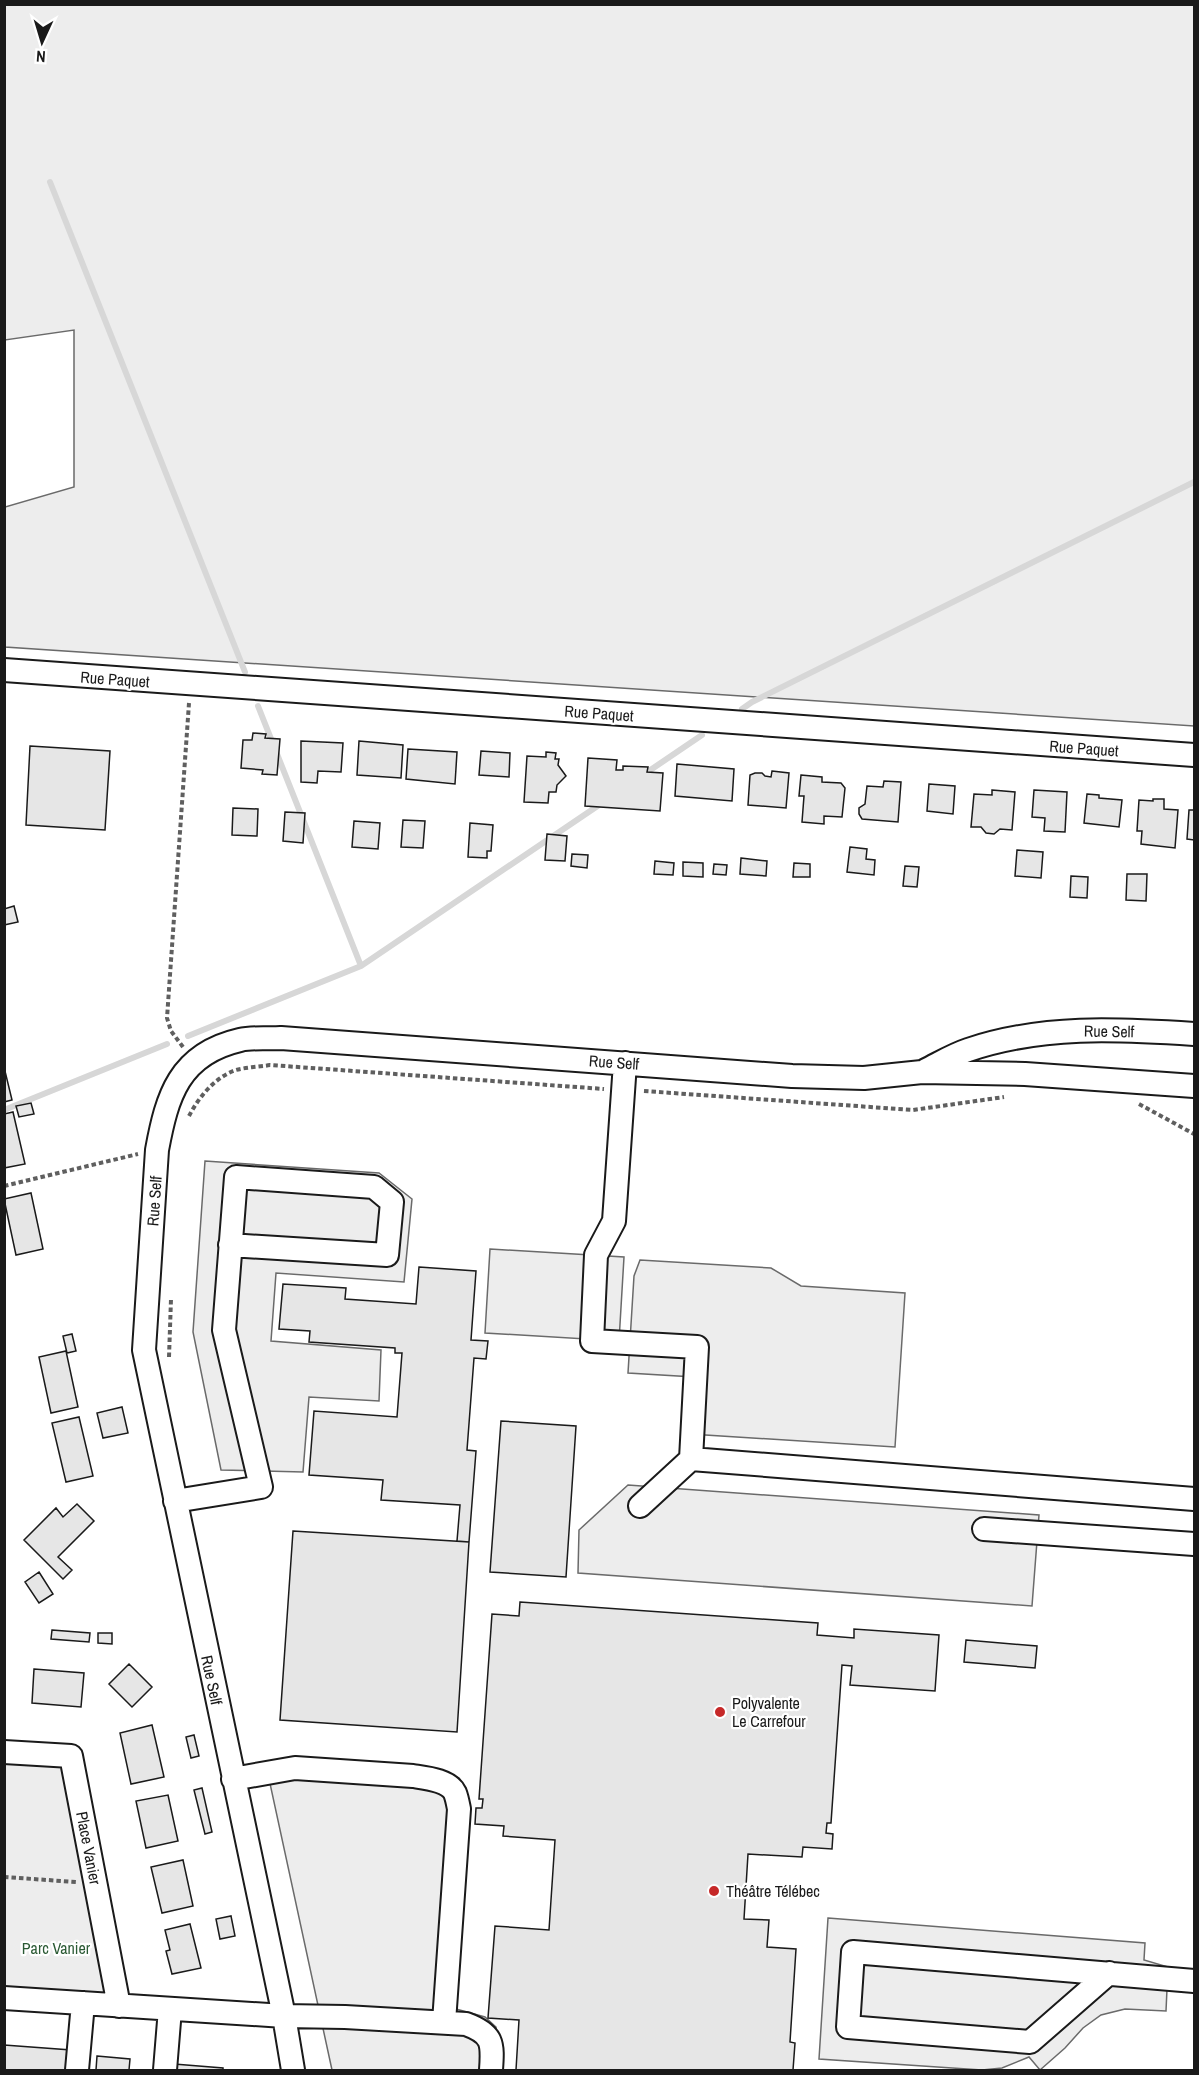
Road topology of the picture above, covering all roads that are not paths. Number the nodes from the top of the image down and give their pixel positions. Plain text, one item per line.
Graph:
1 (4, 670) edge
2 (1194, 755) edge
3 (1194, 1034) edge
4 (625, 1063) junction
5 (922, 1072) junction
6 (1194, 1086) edge
7 (230, 1245) junction
8 (691, 1459) junction
9 (1194, 1499) edge
10 (176, 1501) junction
11 (640, 1506) dead end
12 (984, 1529) dead end
13 (1194, 1544) edge
14 (4, 1752) edge
15 (233, 1779) junction
16 (1109, 1974) junction
17 (1194, 1981) edge
18 (4, 1998) edge
19 (83, 2003) junction
20 (119, 2006) junction
21 (170, 2009) junction
22 (284, 2016) junction
23 (444, 2022) junction
24 (77, 2070) edge
25 (165, 2070) edge
26 (293, 2070) edge
27 (491, 2070) edge

1 - 2 street, Rue Paquet
3 - 5 street, Rue Self
4 - 5 street, Rue Self
4 - 8 street
4 - 10 street, Rue Self
5 - 6 street, Rue Self
7 - 7 street
7 - 10 street
8 - 9 street
8 - 11 street
10 - 15 street, Rue Self
12 - 13 street
14 - 20 street, Place Vanier
15 - 22 street, Rue Self
15 - 23 street
16 - 16 street
16 - 17 street
18 - 19 street
19 - 20 street
19 - 24 street
20 - 21 street
21 - 22 street
21 - 25 street
22 - 23 street
22 - 26 street, Rue Self
23 - 27 street

